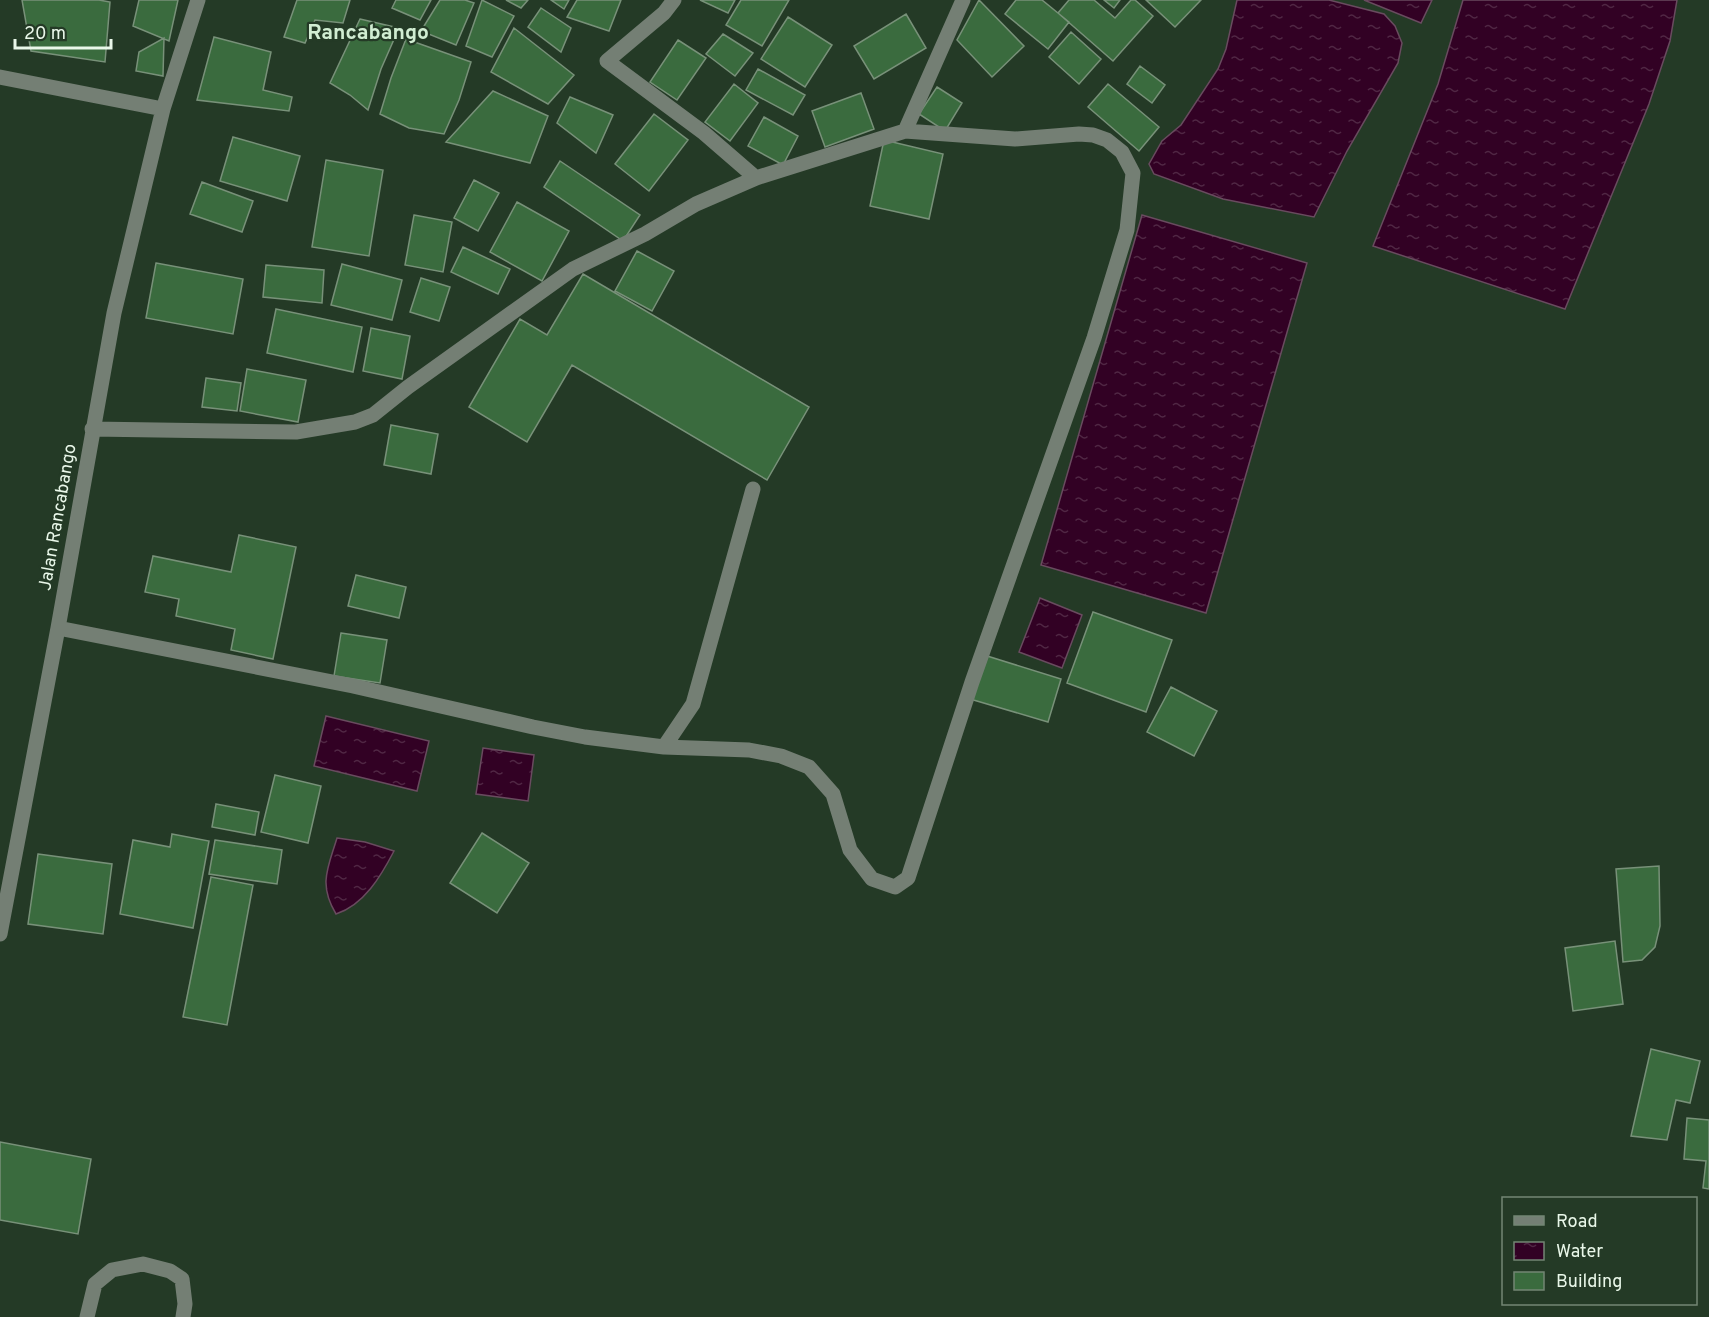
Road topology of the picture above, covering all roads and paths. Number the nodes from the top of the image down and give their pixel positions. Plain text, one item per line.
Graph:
1 (198, 0) edge
2 (674, 0) edge
3 (963, 0) edge
4 (0, 77) edge
5 (163, 109) junction
6 (905, 131) junction
7 (756, 178) junction
8 (92, 429) junction
9 (753, 489) dead end
10 (58, 628) junction
11 (664, 747) junction
12 (0, 934) edge
13 (87, 1317) edge
14 (183, 1317) edge

1 - 5 street, Jalan Rancabango
2 - 7 street
3 - 6 street
4 - 5 street
5 - 8 street, Jalan Rancabango
6 - 7 street
6 - 11 street
7 - 8 street
8 - 10 street, Jalan Rancabango
9 - 11 street
10 - 11 street
10 - 12 street, Jalan Rancabango
13 - 14 street

